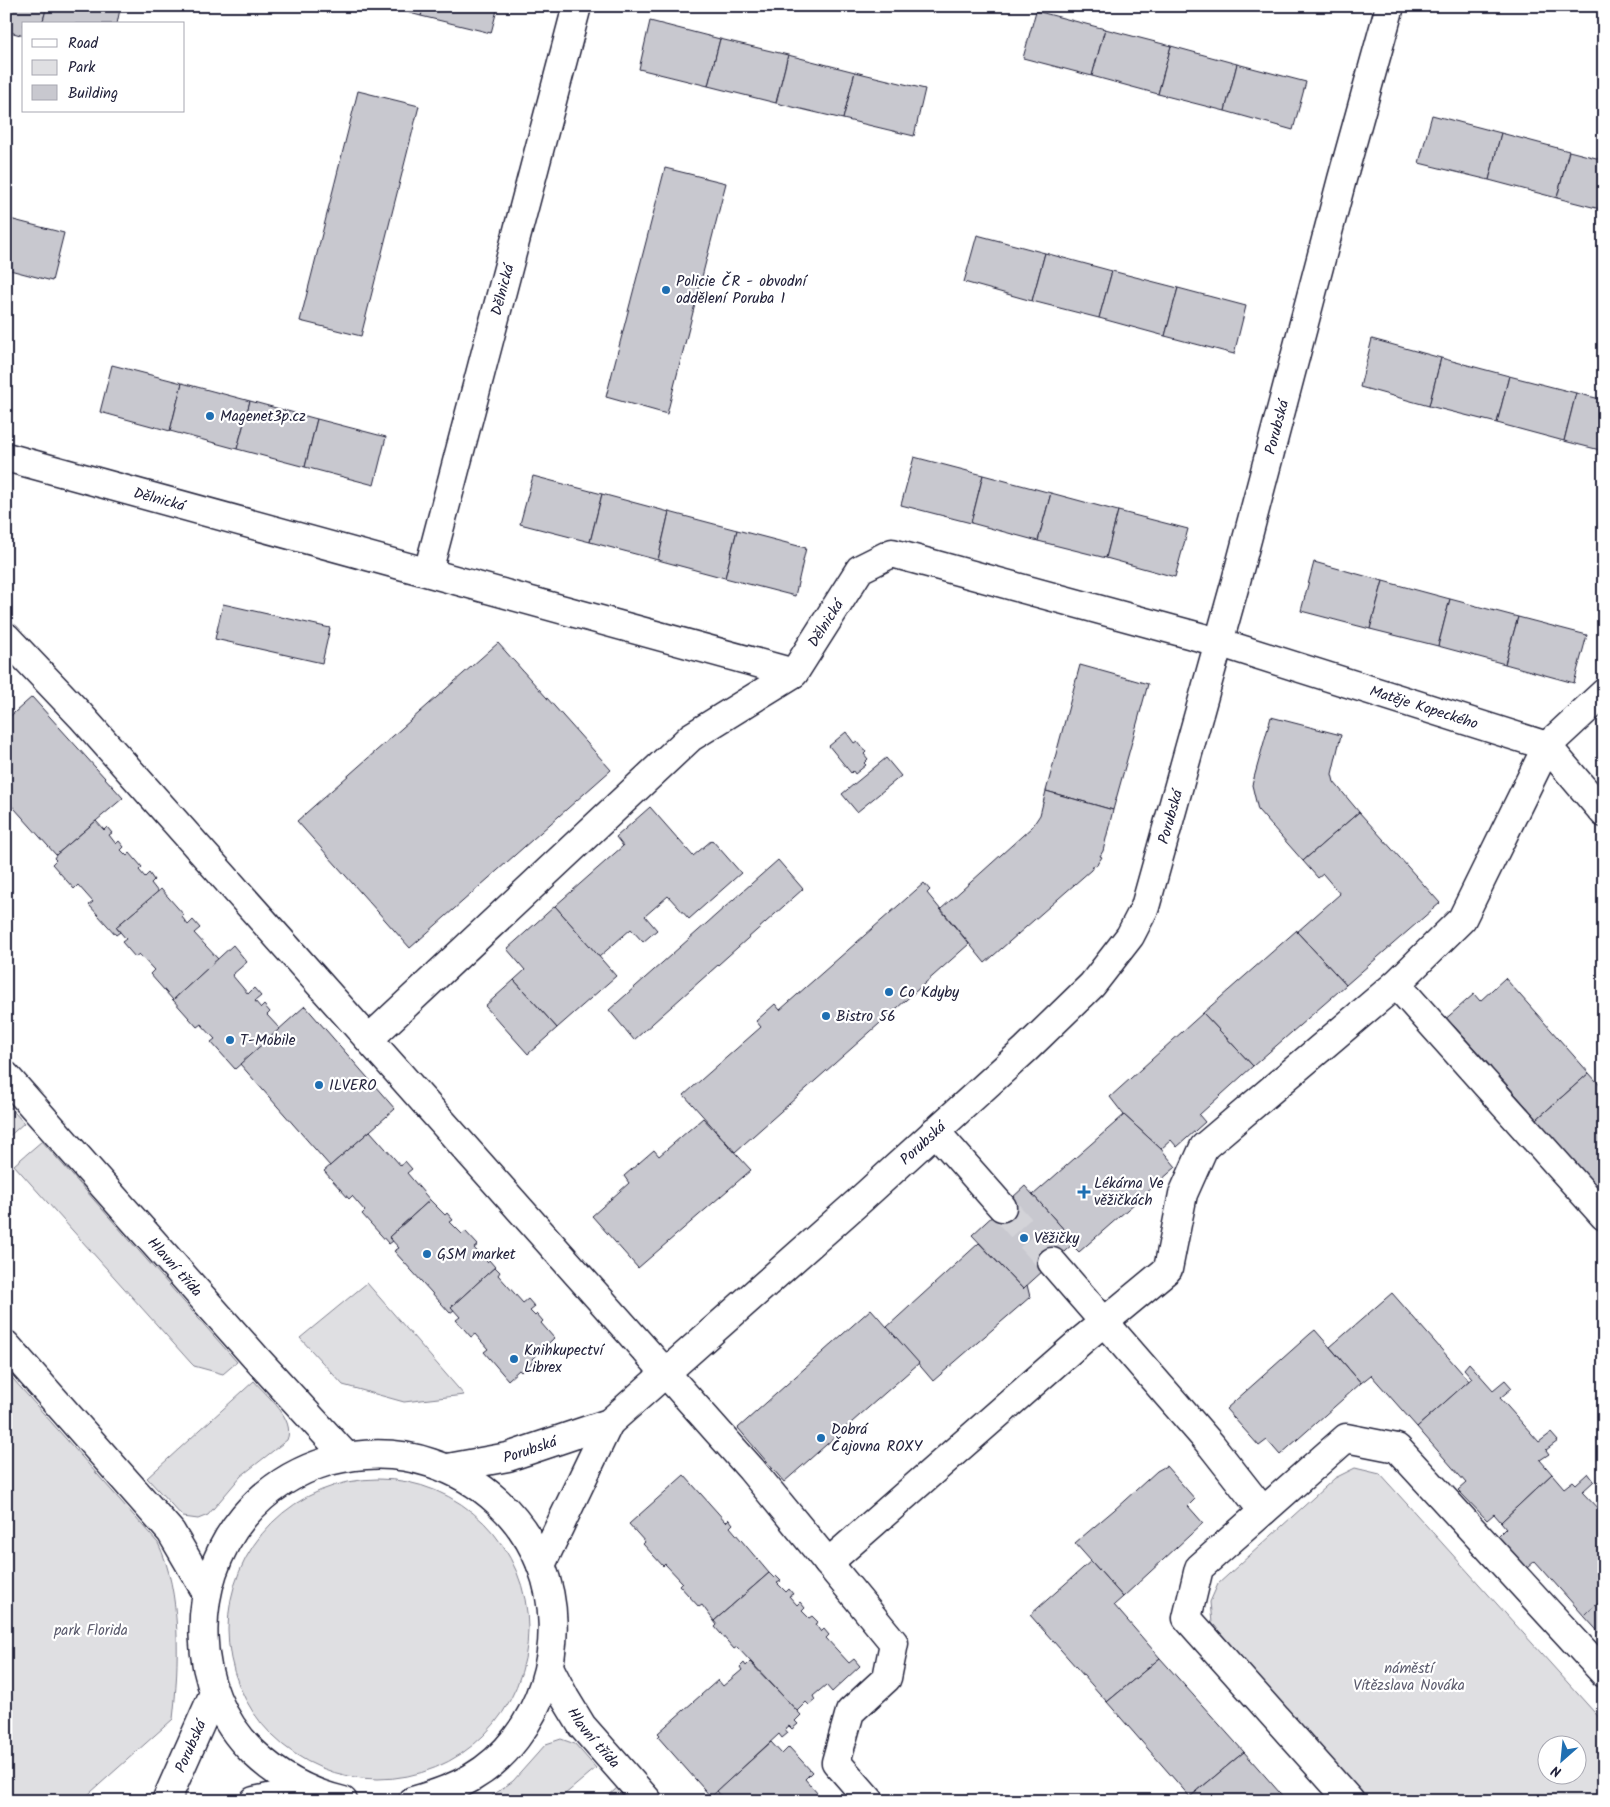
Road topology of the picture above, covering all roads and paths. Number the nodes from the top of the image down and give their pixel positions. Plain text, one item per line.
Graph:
1 (577, 6) edge
2 (1390, 6) edge
3 (6, 457) edge
4 (428, 572) junction
5 (6, 637) edge
6 (1218, 642) junction
7 (794, 673) junction
8 (1604, 693) edge
9 (1547, 746) junction
10 (1604, 812) edge
11 (1396, 984) junction
12 (369, 1039) junction
13 (6, 1076) edge
14 (935, 1131) junction
15 (1002, 1207) tunnel mouth
16 (1604, 1216) edge
17 (1052, 1262) tunnel mouth
18 (1104, 1321) junction
19 (6, 1345) edge
20 (666, 1374) junction
21 (609, 1423) junction
22 (346, 1456) junction
23 (448, 1468) junction
24 (1263, 1511) junction
25 (828, 1563) junction
26 (541, 1565) junction
27 (206, 1592) junction
28 (549, 1667) junction
29 (1604, 1673) edge
30 (214, 1693) junction
31 (308, 1790) junction
32 (166, 1801) edge
33 (254, 1801) edge
34 (342, 1801) edge
35 (413, 1801) edge
36 (648, 1801) edge
37 (870, 1801) edge
38 (1350, 1801) edge

1 - 4 street, Dělnická
2 - 6 street, Porubská
3 - 4 street, Dělnická
4 - 7 street, Dělnická
5 - 12 street
6 - 7 street, Dělnická
6 - 9 street, Matěje Kopeckého
6 - 14 street, Porubská
7 - 12 street
8 - 9 street
9 - 10 street
9 - 11 street
11 - 16 street
11 - 18 street
12 - 20 street
13 - 22 street, Hlavní třída
14 - 15 street
14 - 20 street, Porubská
17 - 18 street
18 - 24 street
18 - 25 street
19 - 27 street
20 - 21 street, Porubská
20 - 25 street
21 - 23 street, Porubská
21 - 26 street, Porubská
22 - 23 street
22 - 27 street
23 - 26 street
24 - 29 street
24 - 38 street
25 - 37 street
26 - 28 street
27 - 30 street
28 - 35 street
28 - 36 street, Hlavní třída
30 - 31 street
30 - 32 street, Porubská
31 - 33 street
31 - 34 street

